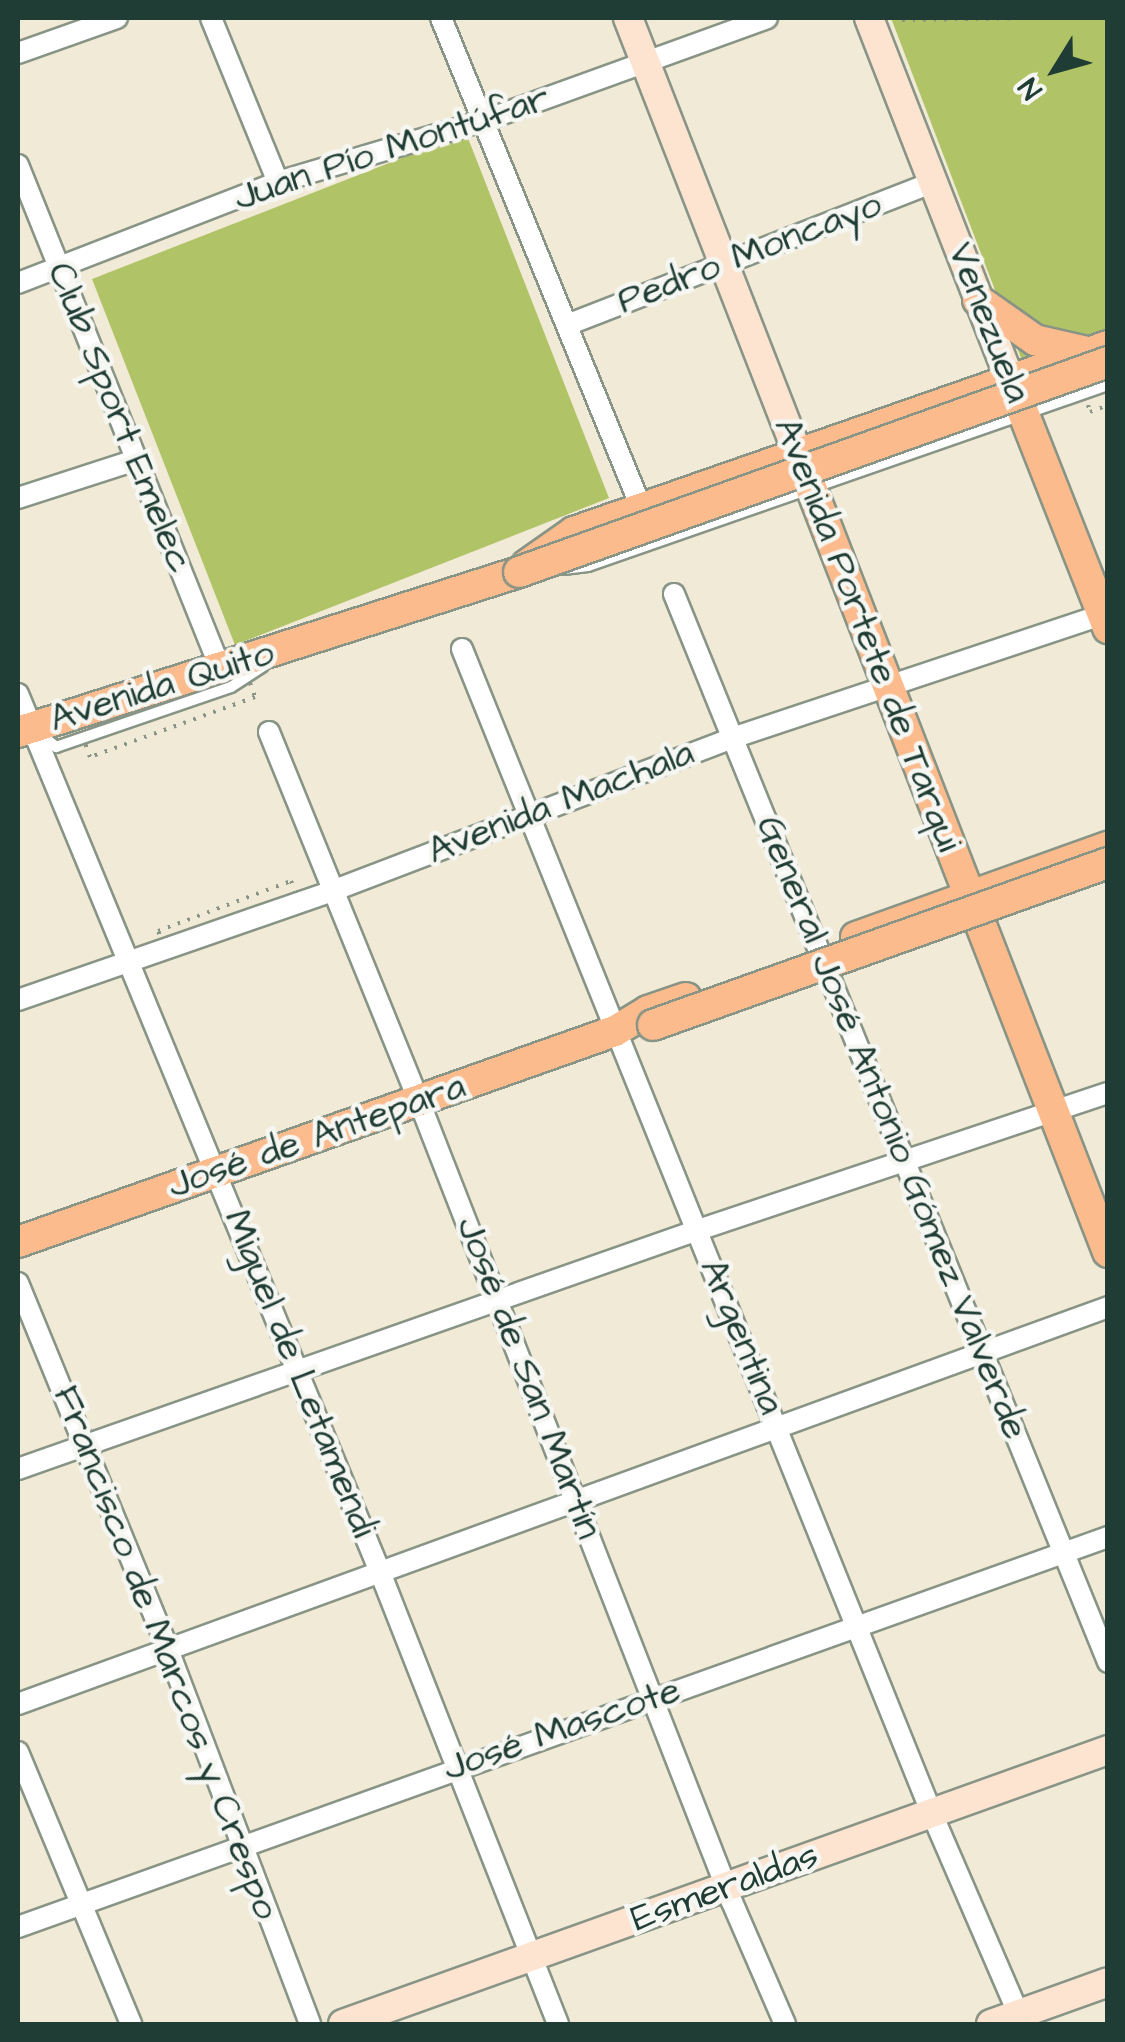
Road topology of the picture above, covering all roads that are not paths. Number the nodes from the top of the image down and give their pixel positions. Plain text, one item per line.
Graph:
1 (117, 18) edge
2 (211, 18) edge
3 (441, 18) edge
4 (628, 18) edge
5 (767, 18) edge
6 (869, 18) edge
7 (18, 53) edge
8 (646, 64) junction
9 (483, 120) junction
10 (18, 165) edge
11 (278, 182) junction
12 (933, 182) junction
13 (724, 264) junction
14 (59, 268) junction
15 (18, 283) edge
16 (978, 300) junction
17 (566, 325) junction
18 (1102, 354) edge
19 (1010, 379) junction
20 (1108, 385) edge
21 (1023, 414) junction
22 (798, 454) junction
23 (136, 460) junction
24 (811, 488) junction
25 (18, 498) edge
26 (641, 508) junction
27 (517, 573) junction
28 (674, 594) dead end
29 (1106, 618) edge
30 (293, 647) junction
31 (462, 649) dead end
32 (221, 670) junction
33 (888, 688) junction
34 (18, 694) edge
35 (22, 724) edge
36 (269, 732) dead end
37 (732, 738) junction
38 (530, 815) junction
39 (1108, 847) edge
40 (1108, 863) edge
41 (332, 891) junction
42 (968, 896) junction
43 (819, 950) junction
44 (130, 960) junction
45 (18, 1000) edge
46 (615, 1031) junction
47 (1108, 1093) edge
48 (419, 1101) junction
49 (1053, 1112) junction
50 (905, 1163) junction
51 (216, 1172) junction
52 (698, 1230) junction
53 (18, 1242) edge
54 (1108, 1252) edge
55 (18, 1283) edge
56 (497, 1300) junction
57 (1108, 1307) edge
58 (982, 1352) junction
59 (296, 1370) junction
60 (778, 1431) junction
61 (86, 1445) junction
62 (18, 1469) edge
63 (576, 1502) junction
64 (1108, 1537) edge
65 (1064, 1552) junction
66 (380, 1572) junction
67 (857, 1626) junction
68 (167, 1647) junction
69 (1108, 1662) edge
70 (652, 1698) junction
71 (18, 1704) edge
72 (1108, 1750) edge
73 (18, 1752) edge
74 (1108, 1763) edge
75 (456, 1767) junction
76 (934, 1820) junction
77 (240, 1845) junction
78 (729, 1895) junction
79 (80, 1907) junction
80 (18, 1927) edge
81 (533, 1965) junction
82 (1108, 1982) edge
83 (1108, 1998) edge
84 (1026, 2021) edge
85 (130, 2024) edge
86 (310, 2024) edge
87 (343, 2024) edge
88 (394, 2024) edge
89 (558, 2024) edge
90 (786, 2024) edge
91 (991, 2024) edge

1 - 7 street
2 - 11 street
3 - 9 street
4 - 8 main road, Avenida Portete de Tarqui
5 - 8 street, Juan Pío Montúfar
6 - 12 main road, Venezuela
8 - 9 street, Juan Pío Montúfar
8 - 13 main road, Avenida Portete de Tarqui
9 - 11 street, Juan Pío Montúfar
9 - 17 street
10 - 14 street, Club Sport Emelec
11 - 14 street, Juan Pío Montúfar
12 - 13 street, Pedro Moncayo
12 - 16 main road, Venezuela
13 - 17 street, Pedro Moncayo
13 - 22 main road, Avenida Portete de Tarqui
14 - 15 street, Juan Pío Montúfar
14 - 23 street, Club Sport Emelec
16 - 18 main road
16 - 19 main road, Venezuela
17 - 26 street
18 - 19 main road, Avenida Quito
18 - 27 main road, Avenida Quito, bridge
19 - 21 main road, Venezuela
19 - 22 main road, Avenida Quito
20 - 21 lane, Avenida Quito
21 - 24 lane, Avenida Quito
21 - 29 main road, Venezuela
22 - 24 main road, Avenida Portete de Tarqui
22 - 26 main road, Avenida Quito
23 - 25 street
23 - 32 street, Club Sport Emelec
24 - 27 lane, Avenida Quito
24 - 33 main road, Avenida Portete de Tarqui
26 - 27 main road, Avenida Quito
27 - 30 main road, Avenida Quito
28 - 37 street, General José Antonio Gómez Valverde
29 - 33 street, Avenida Machala
30 - 32 main road, Avenida Quito
30 - 35 lane, Avenida Quito
31 - 38 street, Argentina
32 - 35 main road, Avenida Quito
33 - 37 street, Avenida Machala
33 - 42 main road, Avenida Portete de Tarqui
34 - 35 street, Miguel de Letamendi
35 - 44 street, Miguel de Letamendi
36 - 41 street, José de San Martín
37 - 38 street, Avenida Machala
37 - 43 street, General José Antonio Gómez Valverde
38 - 41 street, Avenida Machala
38 - 46 street, Argentina
39 - 42 main road, José de Antepara
40 - 46 main road, José de Antepara, bridge
41 - 44 street, Avenida Machala
41 - 48 street, José de San Martín
42 - 43 main road, José de Antepara
42 - 49 main road, Avenida Portete de Tarqui
43 - 46 main road, José de Antepara
43 - 50 street, General José Antonio Gómez Valverde
44 - 45 street, Avenida Machala
44 - 51 street, Miguel de Letamendi
46 - 48 main road, José de Antepara
46 - 52 street, Argentina
47 - 49 street
48 - 51 main road, José de Antepara
48 - 56 street, José de San Martín
49 - 50 street
49 - 54 main road, Avenida Portete de Tarqui
50 - 52 street
50 - 58 street, General José Antonio Gómez Valverde
51 - 53 main road, José de Antepara
51 - 59 street, Miguel de Letamendi
52 - 56 street
52 - 60 street, Argentina
55 - 61 street, Francisco de Marcos y Crespo
56 - 59 street
56 - 63 street, José de San Martín
57 - 58 street
58 - 60 street
58 - 65 street, General José Antonio Gómez Valverde
59 - 61 street
59 - 66 street, Miguel de Letamendi
60 - 63 street
60 - 67 street, Argentina
61 - 62 street
61 - 68 street, Francisco de Marcos y Crespo
63 - 66 street
63 - 70 street, José de San Martín
64 - 65 street, José Mascote
65 - 67 street, José Mascote
65 - 69 street, General José Antonio Gómez Valverde
66 - 68 street
66 - 75 street, Miguel de Letamendi
67 - 70 street, José Mascote
67 - 76 street, Argentina
68 - 71 street
68 - 77 street, Francisco de Marcos y Crespo
70 - 75 street, José Mascote
70 - 78 street, José de San Martín
72 - 76 main road, Esmeraldas
73 - 79 street
74 - 76 main road, Esmeraldas
75 - 77 street, José Mascote
75 - 81 street, Miguel de Letamendi
76 - 78 main road, Esmeraldas
76 - 84 street, Argentina
77 - 79 street, José Mascote
77 - 86 street, Francisco de Marcos y Crespo
78 - 81 main road, Esmeraldas
78 - 90 street, José de San Martín
79 - 80 street, José Mascote
79 - 85 street
81 - 87 main road, Esmeraldas
81 - 88 main road, Esmeraldas
81 - 89 street, Miguel de Letamendi
82 - 84 main road
83 - 84 main road
84 - 91 main road

